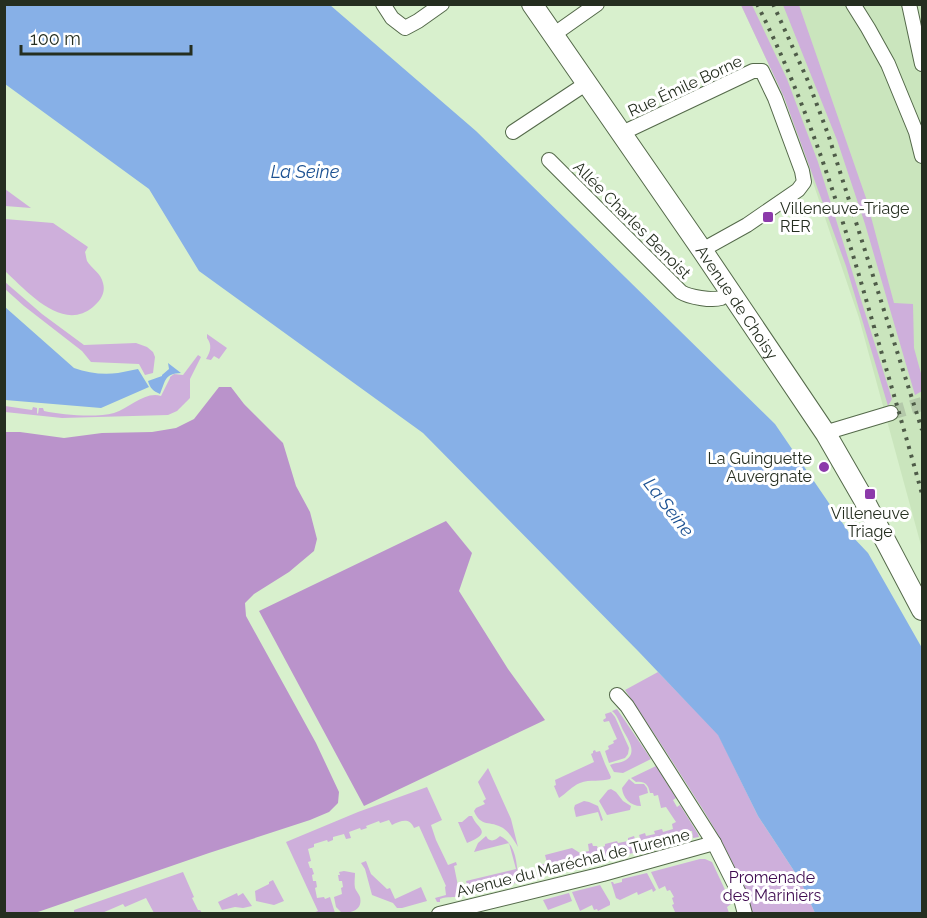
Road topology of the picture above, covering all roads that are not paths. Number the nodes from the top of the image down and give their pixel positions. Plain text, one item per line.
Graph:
1 (383, 4) edge
2 (442, 4) edge
3 (532, 4) edge
4 (853, 4) edge
5 (909, 4) edge
6 (591, 6) edge
7 (553, 35) junction
8 (922, 64) edge
9 (587, 83) junction
10 (513, 132) dead end
11 (622, 133) junction
12 (922, 156) edge
13 (549, 160) dead end
14 (702, 250) junction
15 (730, 292) junction
16 (891, 413) tunnel mouth
17 (826, 434) junction
18 (922, 610) edge
19 (617, 695) dead end
20 (714, 843) junction
21 (440, 914) edge
22 (745, 914) edge

1 - 2 street
3 - 7 main road, Avenue de Choisy
4 - 12 street
5 - 8 street
6 - 7 street
7 - 9 main road, Avenue de Choisy
9 - 10 street
9 - 11 main road, Avenue de Choisy
11 - 14 main road, Avenue de Choisy
11 - 14 street, Rue Émile Borne
13 - 15 street, Allée Charles Benoist
14 - 15 main road, Avenue de Choisy
15 - 17 main road, Avenue de Choisy
16 - 17 street
17 - 18 main road, Avenue de Choisy
19 - 20 street, Avenue du Maréchal de Turenne
20 - 21 street, Avenue du Maréchal de Turenne
20 - 22 street, Avenue du Maréchal de Turenne

